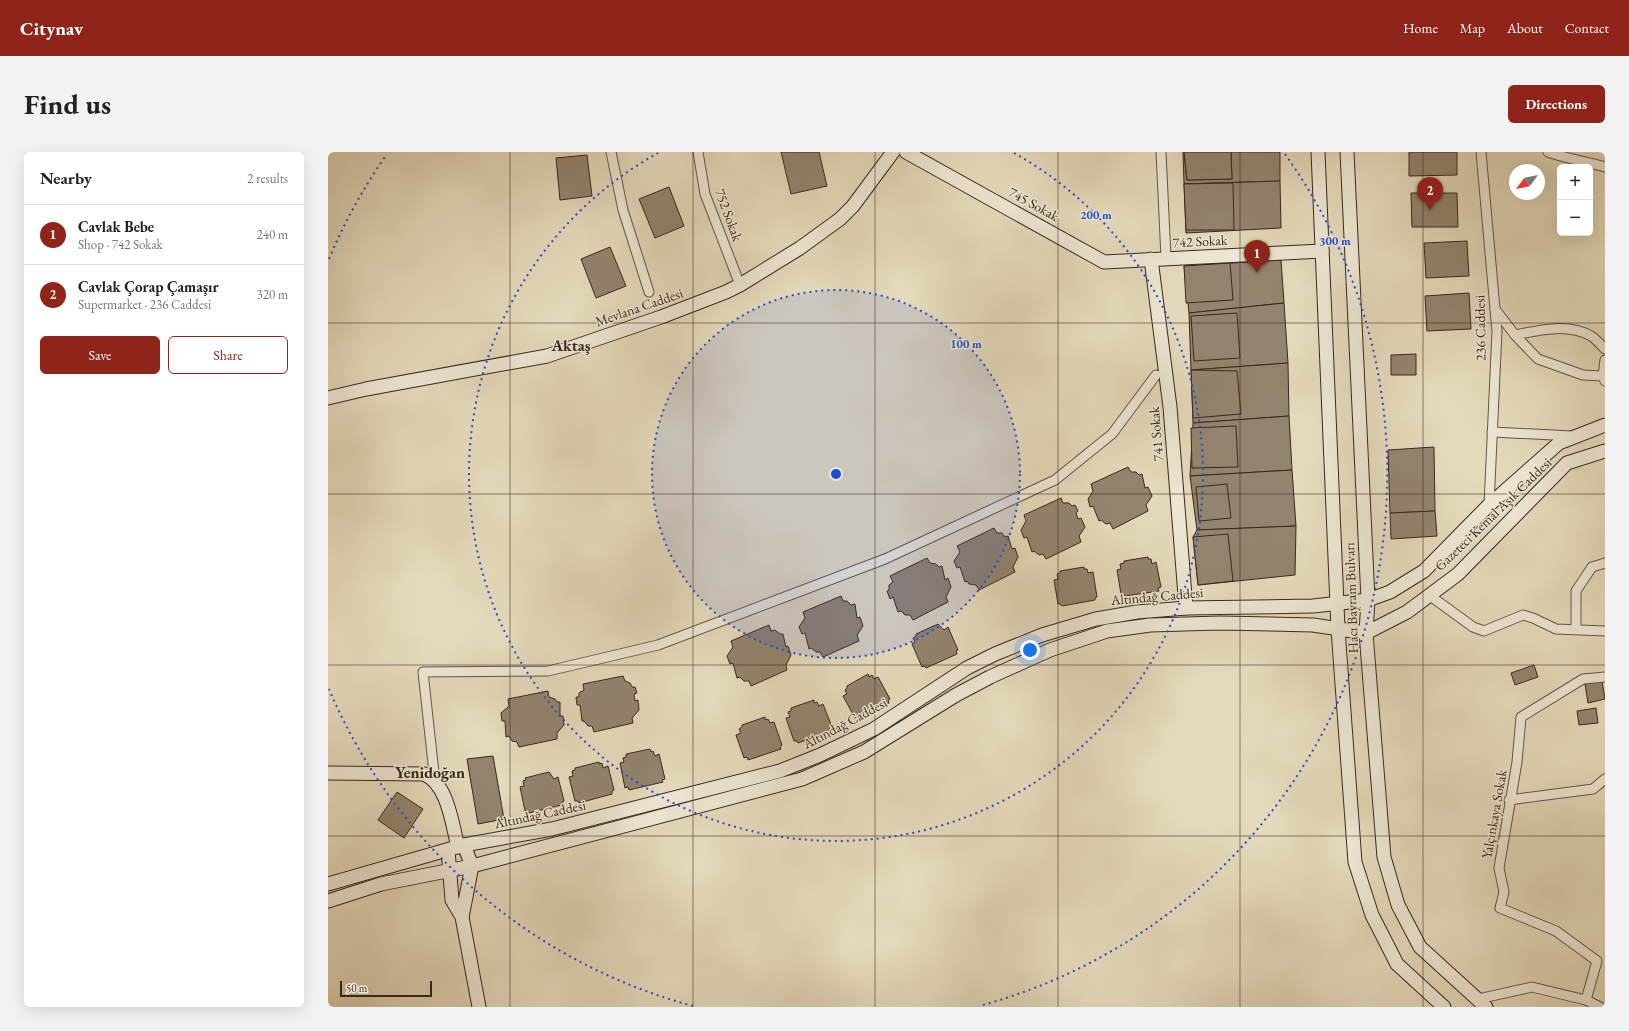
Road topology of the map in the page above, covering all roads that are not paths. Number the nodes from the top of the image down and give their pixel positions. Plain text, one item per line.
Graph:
1 (611, 152) edge
2 (698, 152) edge
3 (906, 152) edge
4 (1161, 152) edge
5 (1318, 152) edge
6 (1347, 152) edge
7 (1481, 152) edge
8 (1548, 152) edge
9 (888, 154) edge
10 (1605, 167) edge
11 (1322, 251) junction
12 (1166, 258) junction
13 (1151, 259) junction
14 (740, 285) junction
15 (649, 292) dead end
16 (1495, 308) junction
17 (1515, 335) junction
18 (1605, 349) edge
19 (1605, 360) edge
20 (1156, 375) dead end
21 (1604, 378) edge
22 (328, 398) edge
23 (1605, 425) edge
24 (1492, 432) junction
25 (1575, 436) junction
26 (1605, 451) edge
27 (1489, 504) junction
28 (1605, 563) edge
29 (1429, 595) junction
30 (1368, 600) junction
31 (1338, 603) junction
32 (1186, 608) junction
33 (1338, 629) junction
34 (1576, 629) junction
35 (1605, 631) edge
36 (1366, 633) junction
37 (1605, 677) edge
38 (328, 773) edge
39 (1605, 779) edge
40 (435, 782) junction
41 (1509, 800) junction
42 (457, 847) junction
43 (472, 866) junction
44 (448, 870) junction
45 (328, 884) edge
46 (328, 901) edge
47 (462, 918) junction
48 (1586, 1000) junction
49 (1482, 1003) edge
50 (479, 1007) edge
51 (1444, 1007) edge
52 (1600, 1007) edge

1 - 15 street
2 - 14 street, 752 Sokak
3 - 13 main road, 745 Sokak
4 - 12 street
5 - 11 main road, Hacı Bayram Bulvarı
6 - 30 main road, Hacı Bayram Bulvarı
7 - 16 street, 236 Caddesi
8 - 10 street
9 - 14 main road, Mevlana Caddesi
11 - 12 main road, 742 Sokak
11 - 31 main road, Hacı Bayram Bulvarı
12 - 13 main road, 742 Sokak
13 - 32 main road, 741 Sokak
14 - 22 main road, Mevlana Caddesi
16 - 17 street
16 - 24 street, 236 Caddesi
17 - 18 street
17 - 21 street
19 - 21 street
20 - 40 street
23 - 25 main road, Gazeteci Kemal Aşık Caddesi
24 - 25 street
24 - 27 street, 236 Caddesi
25 - 27 main road, Gazeteci Kemal Aşık Caddesi
26 - 29 main road, Gazeteci Kemal Aşık Caddesi
27 - 30 main road, Gazeteci Kemal Aşık Caddesi
28 - 34 street
29 - 34 street
29 - 36 main road, Gazeteci Kemal Aşık Caddesi
30 - 31 main road, Altındağ Caddesi
30 - 36 main road, Hacı Bayram Bulvarı
31 - 32 main road, Altındağ Caddesi
31 - 33 main road, Hacı Bayram Bulvarı
32 - 42 main road, Altındağ Caddesi
33 - 36 main road, Altındağ Caddesi
33 - 43 main road, Altındağ Caddesi
33 - 51 main road, Hacı Bayram Bulvarı
34 - 35 street
36 - 49 main road, Hacı Bayram Bulvarı
37 - 41 street, Yalçınkaya Sokak
38 - 40 main road
39 - 41 street
40 - 42 main road
41 - 48 street, Yalçınkaya Sokak
42 - 43 main road
42 - 44 main road
42 - 45 main road, Altındağ Caddesi
43 - 44 main road, Altındağ Caddesi
43 - 47 main road
44 - 46 main road, Altındağ Caddesi
44 - 47 main road
47 - 50 main road
48 - 49 street
48 - 52 street

